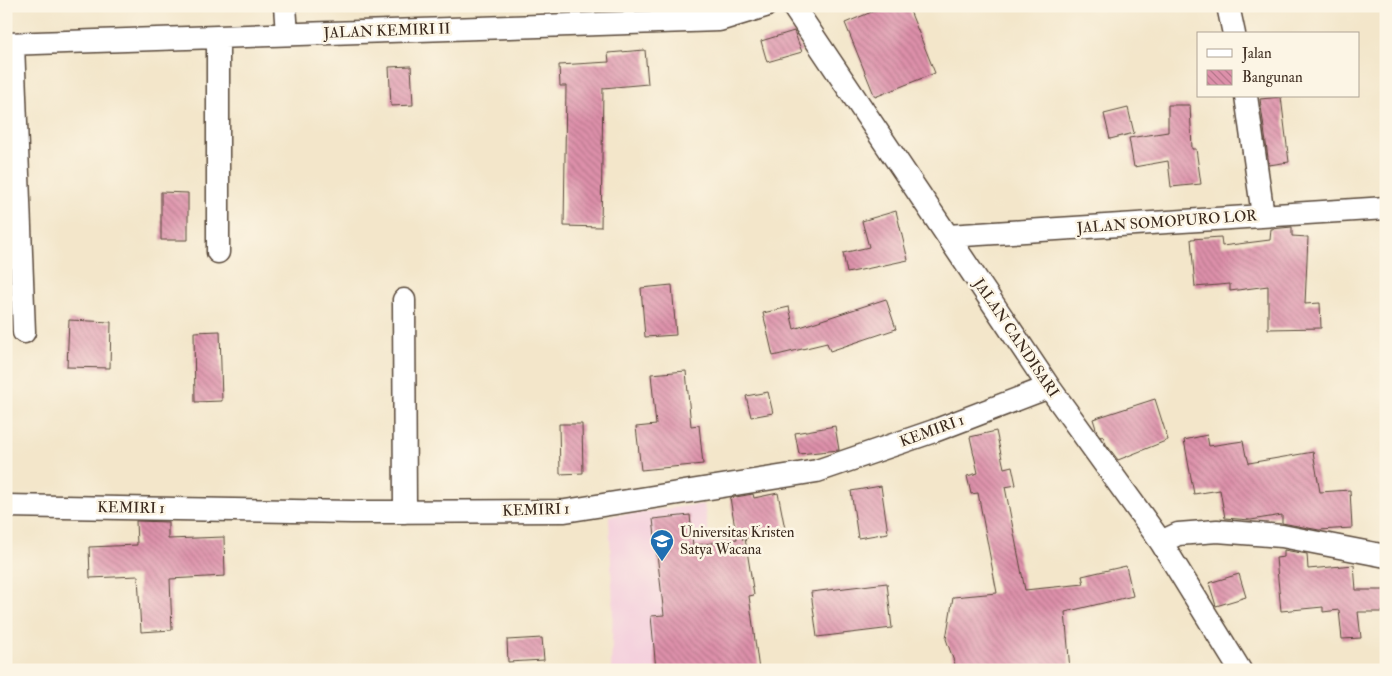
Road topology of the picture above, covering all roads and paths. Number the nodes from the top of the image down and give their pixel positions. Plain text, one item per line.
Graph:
1 (285, 6) edge
2 (765, 6) edge
3 (793, 6) edge
4 (1228, 6) edge
5 (1234, 32) edge
6 (287, 34) junction
7 (218, 37) junction
8 (10, 44) edge
9 (1246, 98) edge
10 (1386, 208) edge
11 (1263, 215) junction
12 (948, 236) junction
13 (218, 252) dead end
14 (404, 300) dead end
15 (24, 332) dead end
16 (1049, 387) junction
17 (6, 506) edge
18 (405, 512) junction
19 (1161, 542) junction
20 (1386, 556) edge
21 (1240, 670) edge

1 - 6 street
2 - 6 street, JALAN KEMIRI II
3 - 12 street, JALAN CANDISARI
4 - 5 street
6 - 7 street, JALAN KEMIRI II
7 - 8 street, JALAN KEMIRI II
7 - 13 street
8 - 15 street
9 - 11 street
10 - 11 street, JALAN SOMOPURO LOR
11 - 12 street, JALAN SOMOPURO LOR
12 - 16 street, JALAN CANDISARI
14 - 18 street
16 - 18 street, KEMIRI 1
16 - 19 street, JALAN CANDISARI
17 - 18 street, KEMIRI 1
19 - 20 street
19 - 21 street, JALAN CANDISARI

